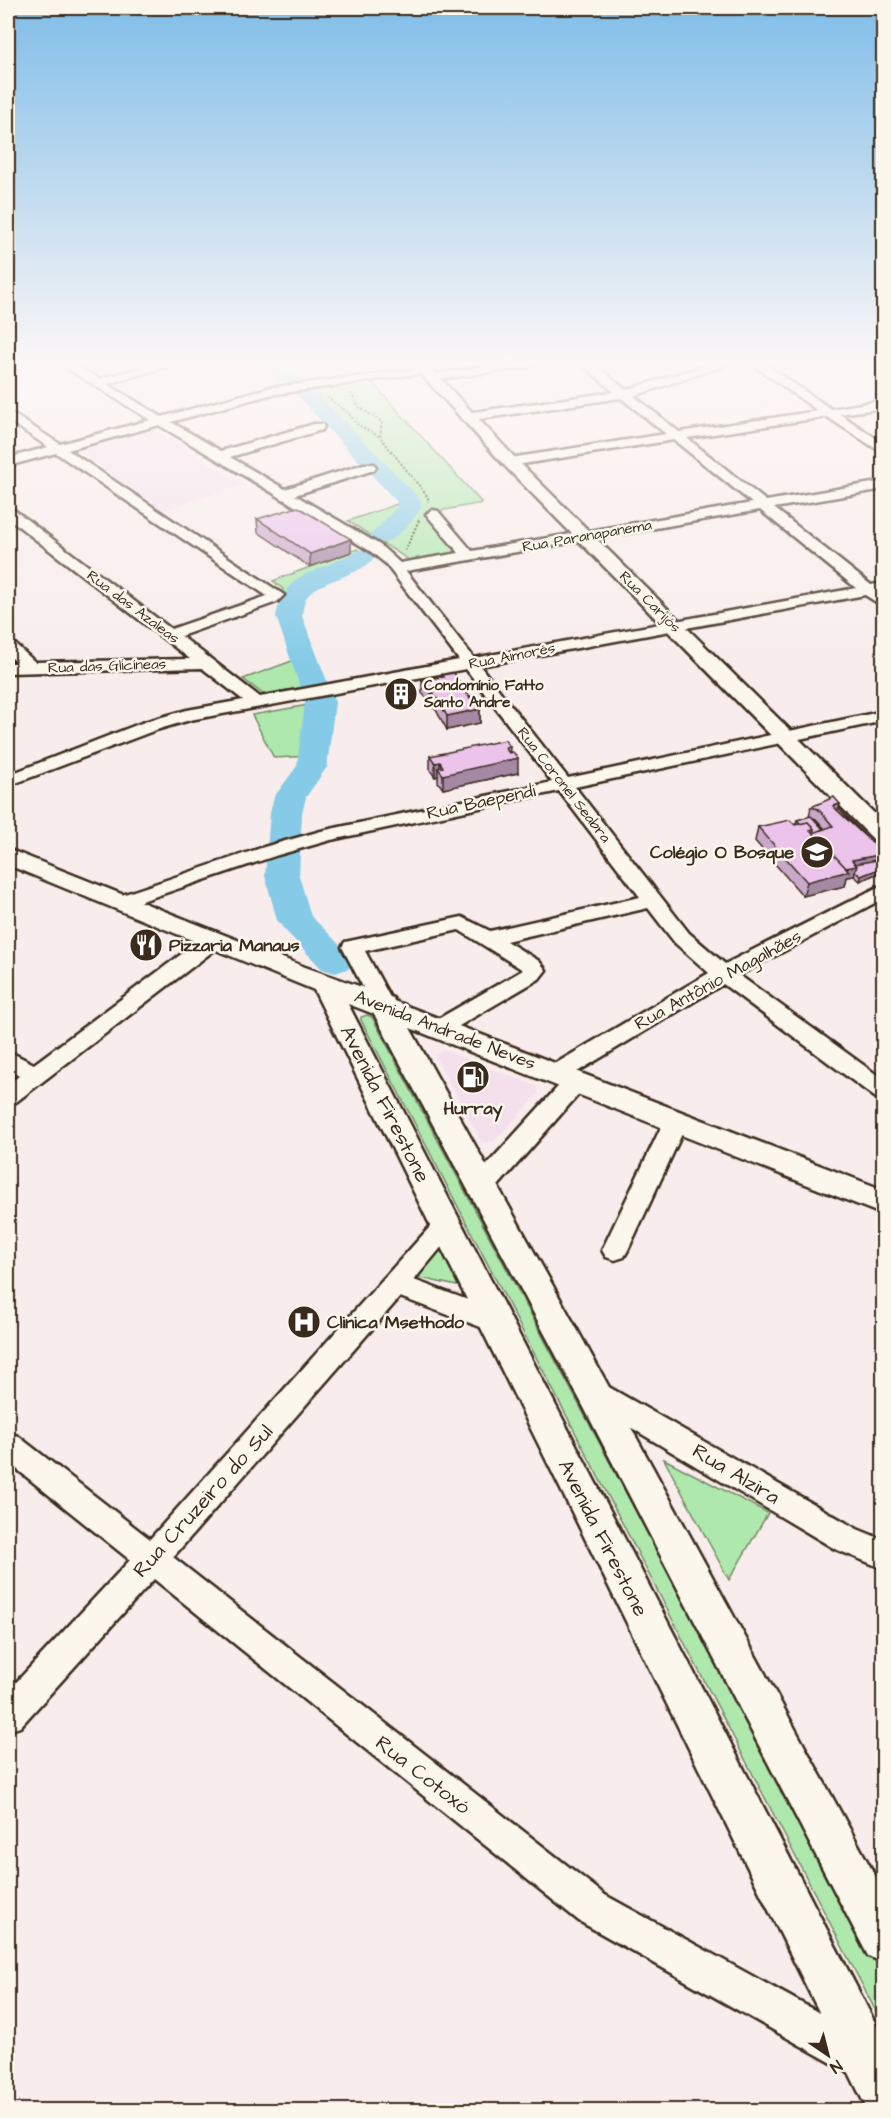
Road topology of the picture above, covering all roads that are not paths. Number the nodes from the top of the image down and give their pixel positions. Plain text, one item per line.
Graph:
1 (79, 463) edge
2 (231, 463) edge
3 (511, 463) edge
4 (709, 463) edge
5 (369, 467) dead end
6 (884, 485) edge
7 (283, 494) junction
8 (761, 506) junction
9 (8, 512) edge
10 (425, 515) road end
11 (584, 537) junction
12 (469, 556) junction
13 (394, 564) junction
14 (884, 586) edge
15 (867, 590) junction
16 (884, 603) edge
17 (673, 626) junction
18 (170, 635) junction
19 (8, 646) edge
20 (207, 663) junction
21 (471, 663) junction
22 (8, 668) edge
23 (33, 668) junction
24 (258, 703) junction
25 (884, 716) edge
26 (784, 737) junction
27 (8, 781) edge
28 (563, 785) junction
29 (884, 837) edge
30 (8, 856) edge
31 (884, 890) edge
32 (652, 901) junction
33 (120, 902) junction
34 (490, 938) junction
35 (214, 940) junction
36 (723, 974) junction
37 (324, 983) junction
38 (383, 1005) junction
39 (439, 1028) junction
40 (8, 1059) edge
41 (35, 1075) junction
42 (566, 1078) junction
43 (884, 1092) edge
44 (8, 1096) edge
45 (676, 1121) junction
46 (482, 1187) junction
47 (884, 1203) edge
48 (446, 1226) junction
49 (615, 1250) dead end
50 (395, 1284) junction
51 (494, 1321) junction
52 (592, 1389) junction
53 (8, 1445) edge
54 (884, 1555) edge
55 (152, 1560) junction
56 (8, 1715) edge
57 (884, 1940) edge
58 (878, 2074) edge

1 - 18 street
2 - 7 street, Rua Coronel Seabra
3 - 11 main road, Rua Carijós
4 - 8 street
5 - 7 street
6 - 8 street, Rua Paranapanema
7 - 13 street, Rua Coronel Seabra
8 - 11 street, Rua Paranapanema
8 - 15 street
9 - 18 street, Rua das Azaleas
10 - 12 street
11 - 12 street, Rua Paranapanema
11 - 17 main road, Rua Carijós
12 - 13 street, Rua Paranapanema
13 - 21 street, Rua Coronel Seabra
14 - 15 street, Rua Aimorés
15 - 16 street
15 - 17 street, Rua Aimorés
17 - 21 street, Rua Aimorés
17 - 26 main road, Rua Carijós
18 - 20 street, Rua das Azaleas
19 - 23 street
20 - 23 street, Rua das Glicíneas
20 - 24 street, Rua das Azaleas
21 - 24 street, Rua Aimorés
21 - 28 street, Rua Coronel Seabra
22 - 23 street, Rua das Glicíneas
24 - 27 street, Rua Aimorés
25 - 26 street, Rua Baependi
26 - 28 street, Rua Baependi
26 - 29 main road, Rua Carijós
28 - 32 street, Rua Coronel Seabra
28 - 33 street, Rua Baependi
30 - 33 main road, Avenida Andrade Neves
31 - 36 street, Rua Antônio Magalhães
32 - 34 street
32 - 36 street, Rua Coronel Seabra
33 - 35 main road, Avenida Andrade Neves
34 - 38 street
34 - 39 street
35 - 37 main road, Avenida Andrade Neves
35 - 41 street
36 - 42 street, Rua Antônio Magalhães
36 - 43 street, Rua Coronel Seabra
37 - 38 main road, Avenida Andrade Neves
37 - 48 main road, Avenida Firestone
38 - 39 main road, Avenida Andrade Neves
38 - 46 main road
39 - 42 main road, Avenida Andrade Neves
40 - 41 street
41 - 44 street
42 - 45 main road, Avenida Andrade Neves
42 - 46 street
45 - 47 main road, Avenida Andrade Neves
45 - 49 street
46 - 52 main road
48 - 50 street, Rua Cruzeiro do Sul
48 - 51 main road, Avenida Firestone
50 - 51 street
50 - 55 street, Rua Cruzeiro do Sul
51 - 58 main road, Avenida Firestone
52 - 54 street, Rua Alzira
52 - 57 main road
53 - 55 street, Rua Cotoxó
55 - 56 street, Rua Cruzeiro do Sul
55 - 58 street, Rua Cotoxó

